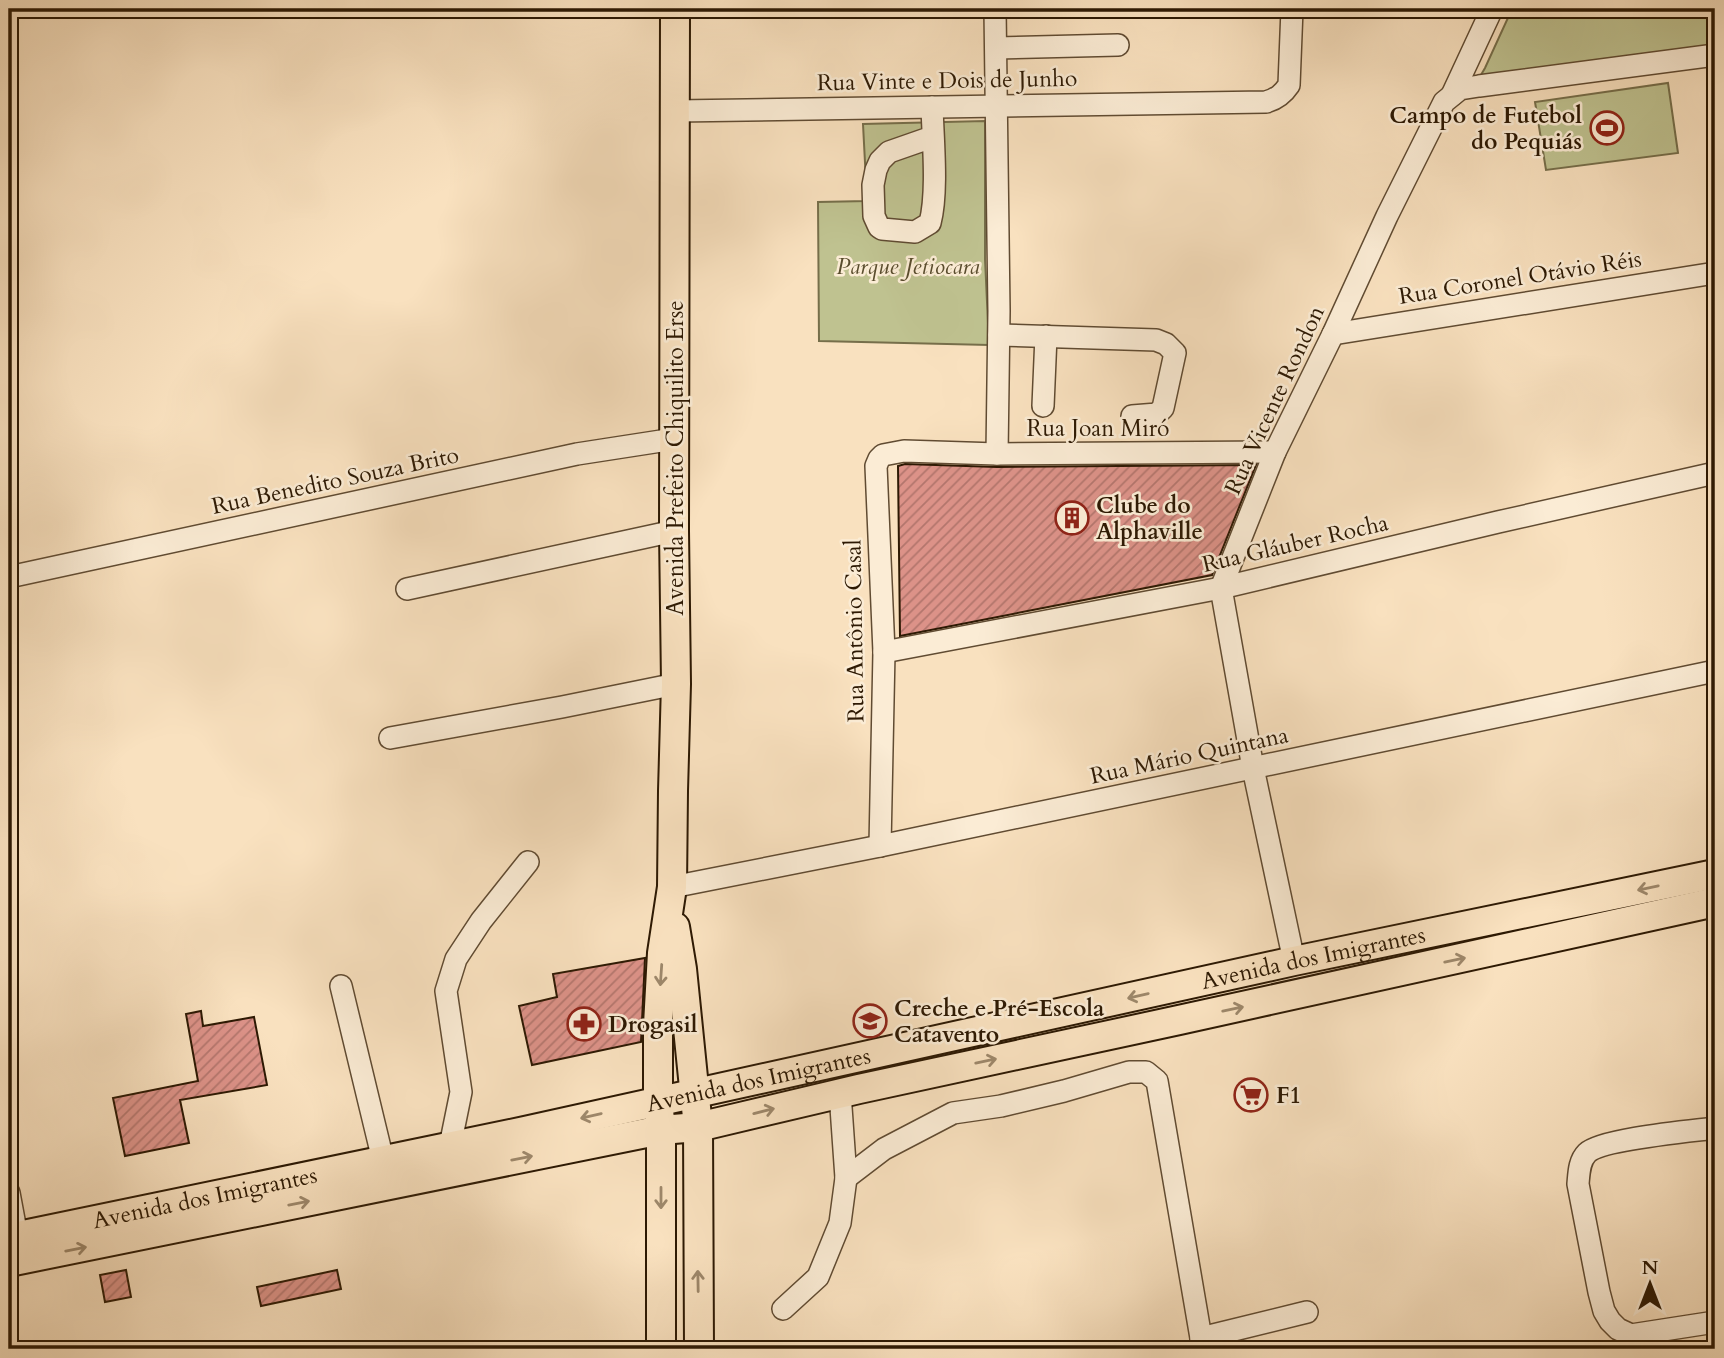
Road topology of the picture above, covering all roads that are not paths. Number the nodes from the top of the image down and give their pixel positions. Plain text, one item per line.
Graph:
1 (675, 9) edge
2 (995, 9) edge
3 (1292, 9) edge
4 (1492, 9) edge
5 (1118, 46) dead end
6 (996, 48) junction
7 (1715, 55) edge
8 (1452, 94) junction
9 (996, 106) junction
10 (932, 107) junction
11 (676, 111) junction
12 (932, 137) junction
13 (1715, 273) edge
14 (1333, 334) junction
15 (999, 335) junction
16 (1046, 336) junction
17 (1044, 406) dead end
18 (1132, 415) dead end
19 (674, 439) junction
20 (1275, 452) junction
21 (920, 453) joint
22 (997, 454) junction
23 (1715, 473) edge
24 (674, 531) junction
25 (9, 577) edge
26 (1221, 588) junction
27 (407, 589) dead end
28 (884, 652) junction
29 (1715, 671) edge
30 (676, 684) junction
31 (390, 738) dead end
32 (1253, 768) junction
33 (880, 846) junction
34 (528, 863) dead end
35 (1715, 874) edge
36 (671, 897) junction
37 (1715, 902) edge
38 (1294, 961) junction
39 (341, 986) dead end
40 (1172, 988) junction
41 (1179, 1020) junction
42 (695, 1093) junction
43 (840, 1093) junction
44 (658, 1101) junction
45 (698, 1127) junction
46 (1715, 1128) edge
47 (661, 1130) junction
48 (450, 1146) junction
49 (387, 1172) junction
50 (846, 1178) junction
51 (9, 1193) edge
52 (12, 1246) edge
53 (783, 1309) dead end
54 (1307, 1312) dead end
55 (1715, 1322) edge
56 (1201, 1343) edge
57 (661, 1349) edge
58 (699, 1349) edge

1 - 11 main road, Avenida Prefeito Chiquilito Erse
2 - 6 street
3 - 9 street, Rua Vinte e Dois de Junho
4 - 8 street
5 - 6 street
6 - 9 street
7 - 8 street
8 - 14 street, Rua Vicente Rondon
9 - 10 street, Rua Vinte e Dois de Junho
9 - 15 street
10 - 11 street, Rua Vinte e Dois de Junho
10 - 12 street
11 - 19 main road, Avenida Prefeito Chiquilito Erse
12 - 12 street
13 - 14 street, Rua Coronel Otávio Réis
14 - 20 street, Rua Vicente Rondon
15 - 16 street
15 - 22 street
16 - 17 street
16 - 18 street
19 - 24 main road, Avenida Prefeito Chiquilito Erse
19 - 25 street, Rua Benedito Souza Brito
20 - 22 street, Rua Joan Miró
20 - 26 street, Rua Vicente Rondon
21 - 22 street, Rua Joan Miró
21 - 28 street, Rua Antônio Casal
23 - 26 street, Rua Gláuber Rocha
24 - 27 street
24 - 30 main road, Avenida Prefeito Chiquilito Erse
26 - 28 street, Rua Gláuber Rocha
26 - 32 street
28 - 33 street, Rua Antônio Casal
29 - 32 street, Rua Mário Quintana
30 - 31 street
30 - 36 main road, Avenida Prefeito Chiquilito Erse
32 - 33 street, Rua Mário Quintana
32 - 38 street
33 - 36 street, Rua Mário Quintana
34 - 48 street
35 -> 38 main road, Avenida dos Imigrantes
36 - 42 main road, Avenida Prefeito Chiquilito Erse
36 -> 44 main road, Avenida Prefeito Chiquilito Erse
41 -> 37 main road, Avenida dos Imigrantes
38 - 40 main road, Avenida dos Imigrantes
39 - 49 street
40 - 41 main road
40 -> 42 main road, Avenida dos Imigrantes
43 -> 41 main road, Avenida dos Imigrantes
42 - 44 main road, Avenida dos Imigrantes
42 - 45 main road, Avenida Prefeito Chiquilito Erse
45 -> 43 main road, Avenida dos Imigrantes
43 - 50 street
44 - 47 main road, Avenida Prefeito Chiquilito Erse
44 -> 48 main road, Avenida dos Imigrantes
45 - 47 main road, Avenida dos Imigrantes
58 -> 45 main road, Avenida Prefeito Chiquilito Erse
46 - 55 street
49 -> 47 main road, Avenida dos Imigrantes
47 -> 57 main road
48 - 49 main road, Avenida dos Imigrantes
49 - 52 main road, Avenida dos Imigrantes
50 - 53 street
50 - 56 street
51 - 52 street
54 - 56 street

